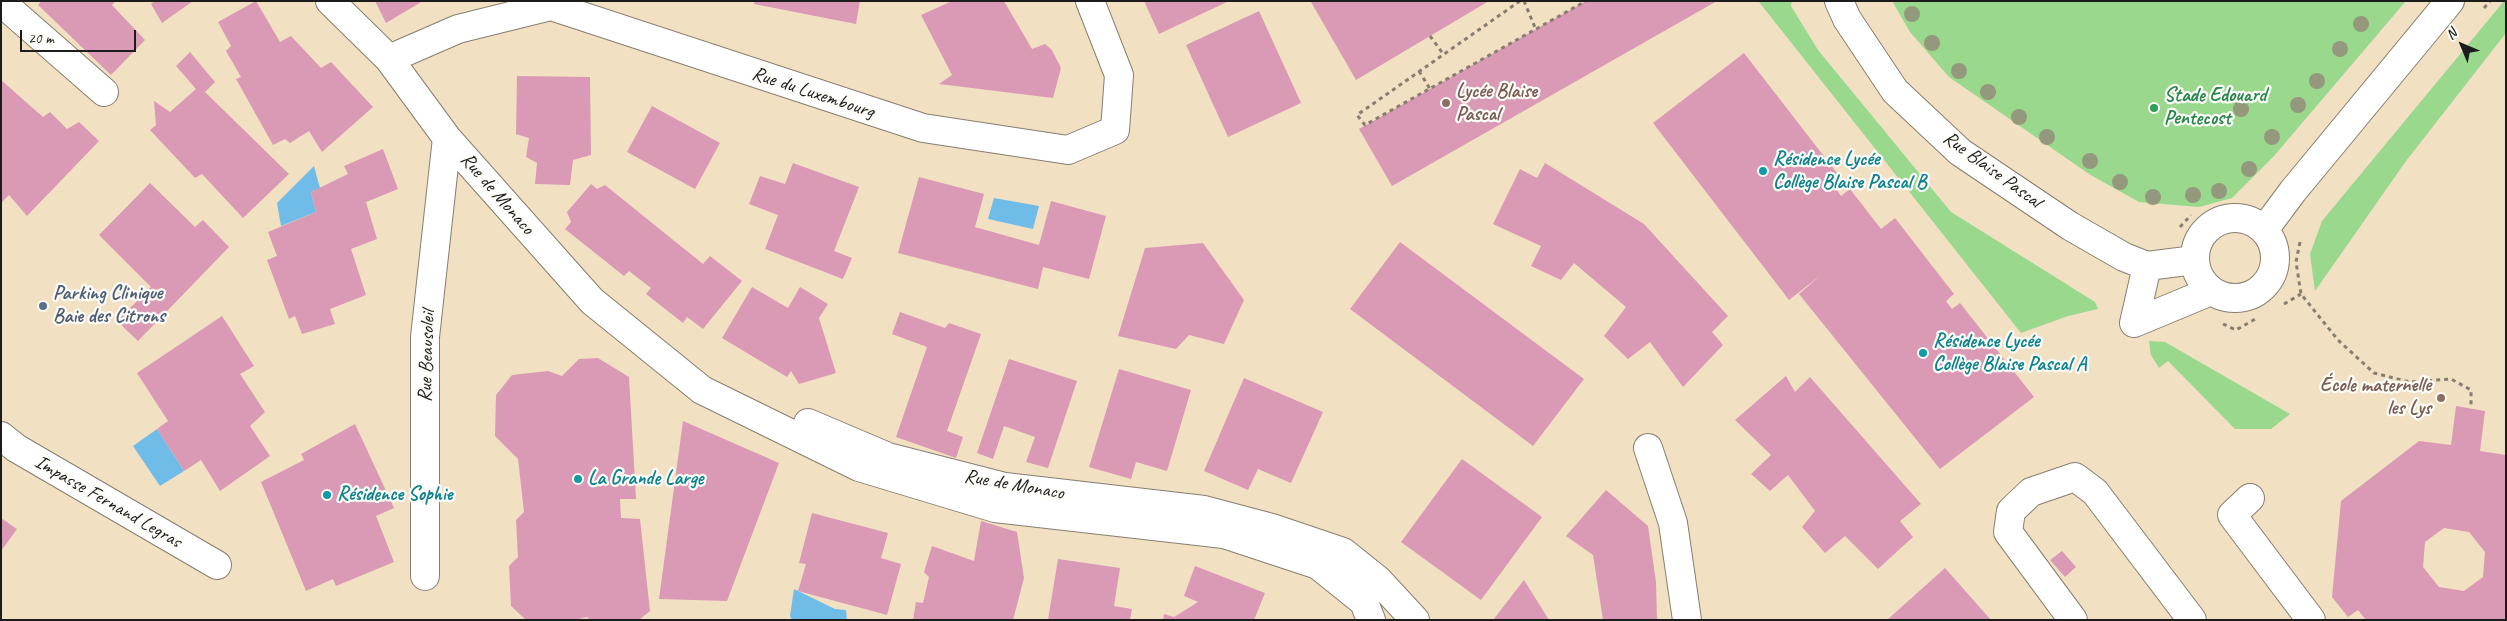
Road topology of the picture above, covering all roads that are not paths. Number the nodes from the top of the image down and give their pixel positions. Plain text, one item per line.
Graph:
1 (330, 1) edge
2 (1090, 1) edge
3 (1839, 1) edge
4 (2450, 1) edge
5 (1, 2) edge
6 (389, 59) junction
7 (104, 92) dead end
8 (448, 138) junction
9 (2264, 230) junction
10 (2195, 260) junction
11 (2147, 266) junction
12 (2211, 291) junction
13 (615, 320) junction
14 (1, 436) edge
15 (1648, 448) dead end
16 (2250, 498) dead end
17 (217, 565) dead end
18 (425, 576) dead end
19 (1371, 620) edge
20 (1415, 620) edge
21 (1687, 620) edge
22 (2073, 620) edge
23 (2192, 620) edge
24 (2311, 620) edge

1 - 6 street, Rue de Monaco
2 - 6 street, Rue du Luxembourg
3 - 11 street, Rue Blaise Pascal
4 - 9 street
5 - 7 street
6 - 8 street, Rue de Monaco
8 - 13 street, Rue de Monaco
8 - 18 street, Rue Beausoleil
9 - 10 street
9 - 12 street
10 - 11 street, Rue Blaise Pascal
10 - 12 street
11 - 12 street
13 - 19 street, Rue de Monaco
13 - 20 street, Rue de Monaco
14 - 17 street, Impasse Fernand Legras
15 - 21 street
16 - 24 street
22 - 23 street

